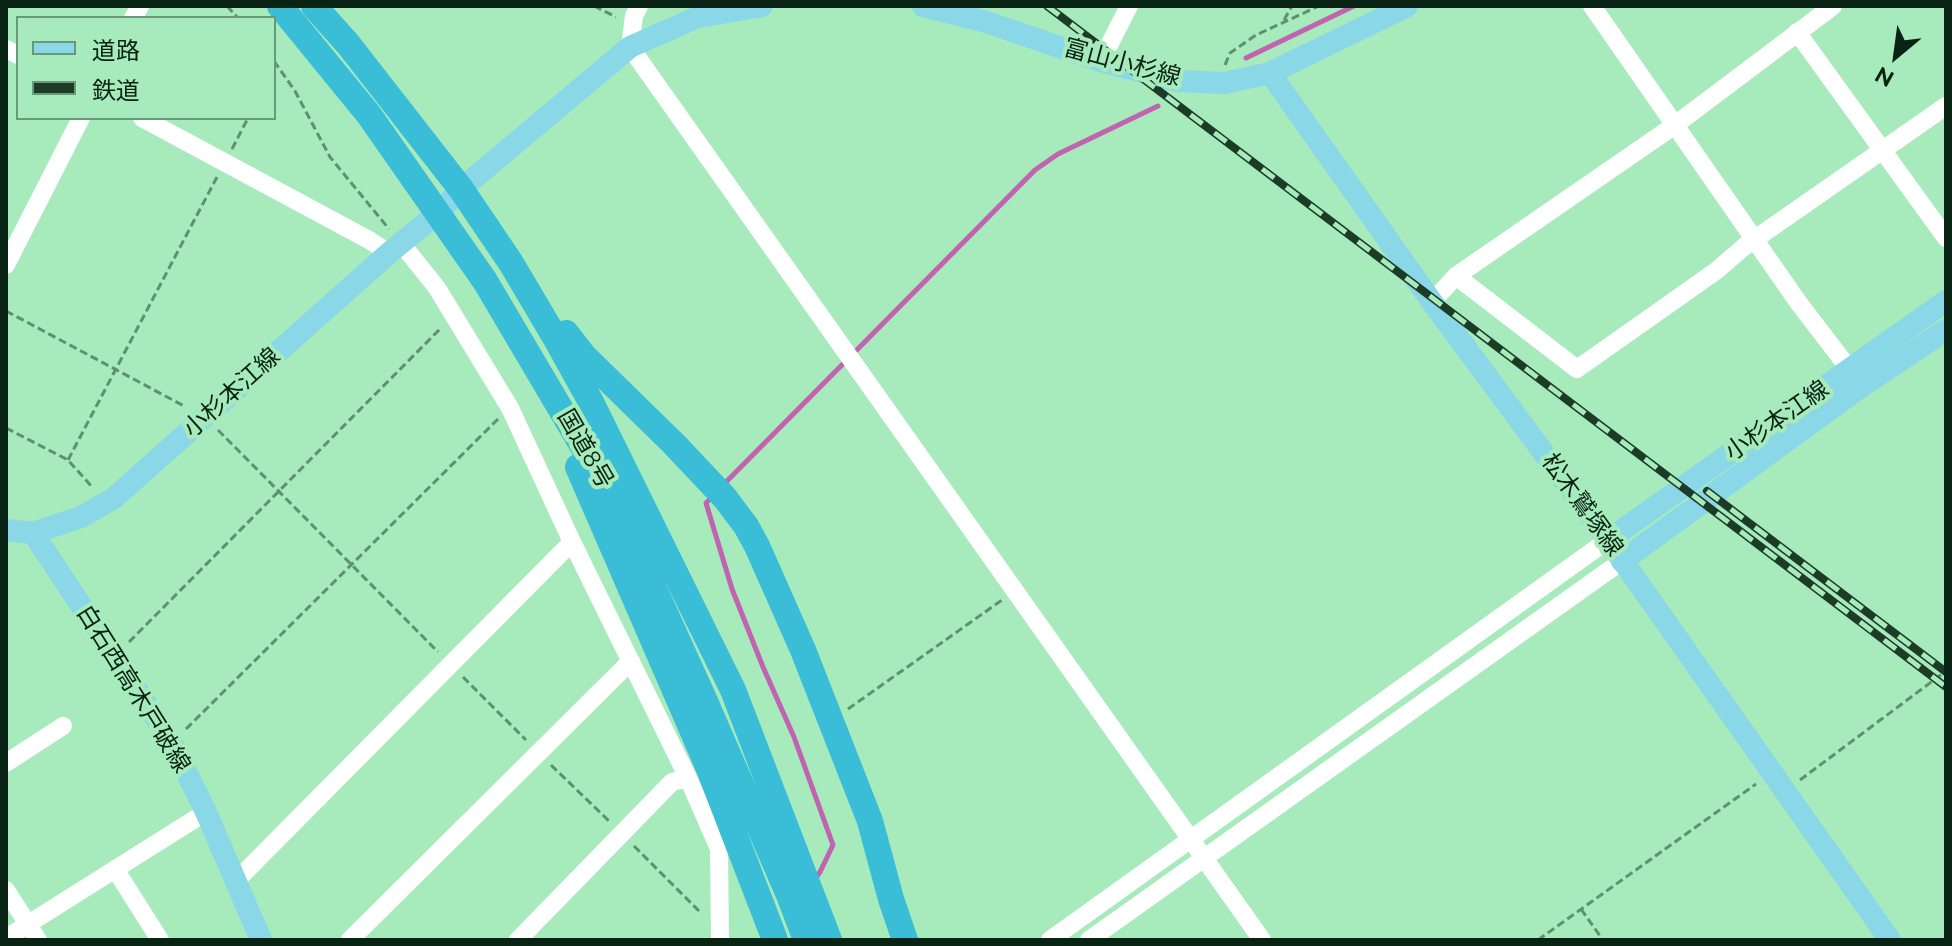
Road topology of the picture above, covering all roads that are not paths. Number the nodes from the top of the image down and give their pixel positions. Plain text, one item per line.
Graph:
1 (280, 6) edge
2 (314, 6) edge
3 (639, 6) edge
4 (762, 6) edge
5 (923, 6) edge
6 (1129, 6) edge
7 (1407, 6) edge
8 (1592, 6) edge
9 (1833, 6) edge
10 (1797, 32) junction
11 (631, 36) junction
12 (1101, 61) junction
13 (1270, 73) junction
14 (1946, 106) edge
15 (80, 120) edge
16 (146, 120) edge
17 (1675, 125) junction
18 (1882, 151) junction
19 (461, 189) junction
20 (438, 213) junction
21 (1946, 238) edge
22 (1756, 240) junction
23 (395, 248) junction
24 (511, 263) junction
25 (6, 265) edge
26 (1456, 276) junction
27 (1946, 301) edge
28 (1432, 302) junction
29 (1946, 330) edge
30 (523, 344) junction
31 (1850, 370) junction
32 (6, 530) edge
33 (33, 533) junction
34 (1608, 540) junction
35 (572, 542) junction
36 (1622, 561) junction
37 (631, 661) junction
38 (63, 726) dead end
39 (6, 763) edge
40 (688, 778) junction
41 (206, 812) junction
42 (1190, 840) junction
43 (1203, 858) junction
44 (115, 869) junction
45 (236, 881) junction
46 (6, 890) edge
47 (799, 892) junction
48 (33, 932) edge
49 (902, 935) edge
50 (6, 938) edge
51 (160, 940) edge
52 (261, 940) edge
53 (350, 940) edge
54 (518, 940) edge
55 (720, 940) edge
56 (775, 940) edge
57 (806, 940) edge
58 (829, 940) edge
59 (1050, 940) edge
60 (1089, 940) edge
61 (1262, 940) edge
62 (1890, 940) edge

1 - 20 highway, 国道8号
2 - 19 highway, 国道8号
3 - 11 street
4 - 11 main road
5 - 12 main road, 富山小杉線
6 - 12 street
7 - 13 main road, 富山小杉線
8 - 17 street
9 - 10 street
10 - 17 street
10 - 18 street
11 - 19 main road
11 - 42 street
12 - 13 main road, 富山小杉線
13 - 28 main road, 松木鷲塚線
14 - 18 street
15 - 25 street
16 - 23 street
17 - 22 street
17 - 26 street
18 - 21 street
18 - 22 street
19 - 20 main road
19 - 24 highway, 国道8号
20 - 23 main road, 小杉本江線
20 - 30 highway, 国道8号
22 - 26 street
22 - 31 street
23 - 33 main road, 小杉本江線
23 - 35 street
24 - 47 highway, 国道8号
24 - 49 highway
26 - 28 street
27 - 31 main road, 小杉本江線
28 - 34 main road, 松木鷲塚線
29 - 36 main road, 小杉本江線
30 - 47 highway, 国道8号
30 - 56 highway
31 - 34 main road, 小杉本江線
32 - 33 main road, 小杉本江線
33 - 41 main road, 白石西高木戸破線
34 - 36 main road, 松木鷲塚線
34 - 42 street
35 - 37 street
35 - 45 street
36 - 43 street
36 - 62 main road, 松木鷲塚線
37 - 40 street
37 - 53 street
38 - 39 street
40 - 54 street
40 - 55 street
41 - 44 street
41 - 45 main road, 白石西高木戸破線
42 - 43 street
42 - 59 street
43 - 60 street
43 - 61 street
44 - 48 street
44 - 51 street
45 - 52 main road, 白石西高木戸破線
46 - 48 street
47 - 57 highway, 国道8号
47 - 58 highway, 国道8号
48 - 50 street

